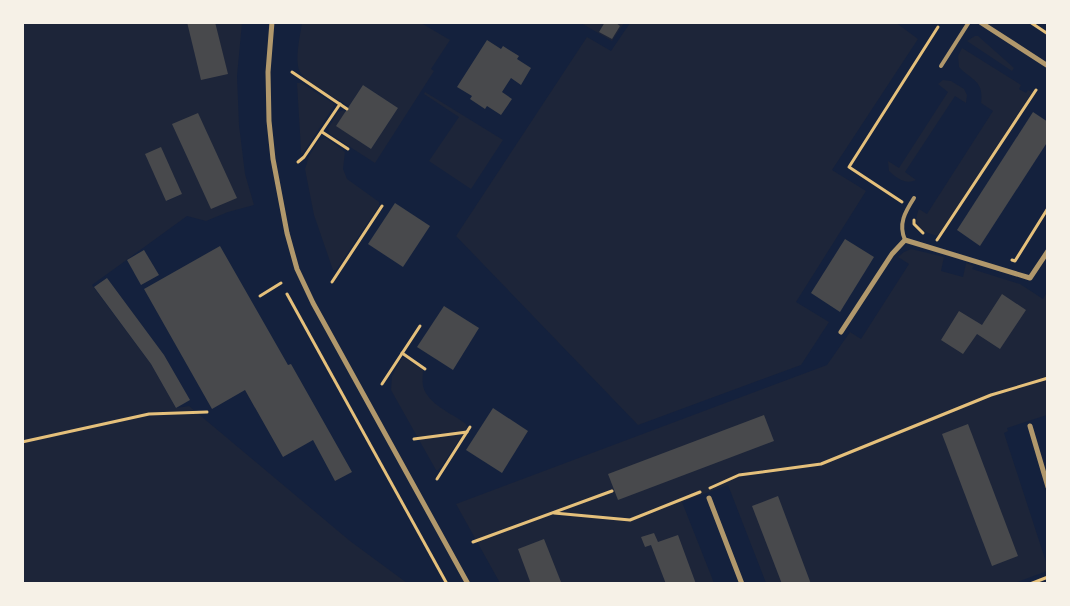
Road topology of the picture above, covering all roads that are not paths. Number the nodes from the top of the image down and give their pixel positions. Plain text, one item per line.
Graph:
1 (272, 22) edge
2 (969, 22) edge
3 (980, 22) edge
4 (941, 66) dead end
5 (1048, 66) edge
6 (914, 198) dead end
7 (905, 240) junction
8 (1048, 251) edge
9 (841, 332) dead end
10 (1030, 426) dead end
11 (1048, 487) edge
12 (709, 498) dead end
13 (468, 584) edge
14 (742, 584) edge

1 - 13 street
2 - 4 lane
3 - 5 street
6 - 7 lane
7 - 8 street
7 - 9 street
10 - 11 street
12 - 14 street

